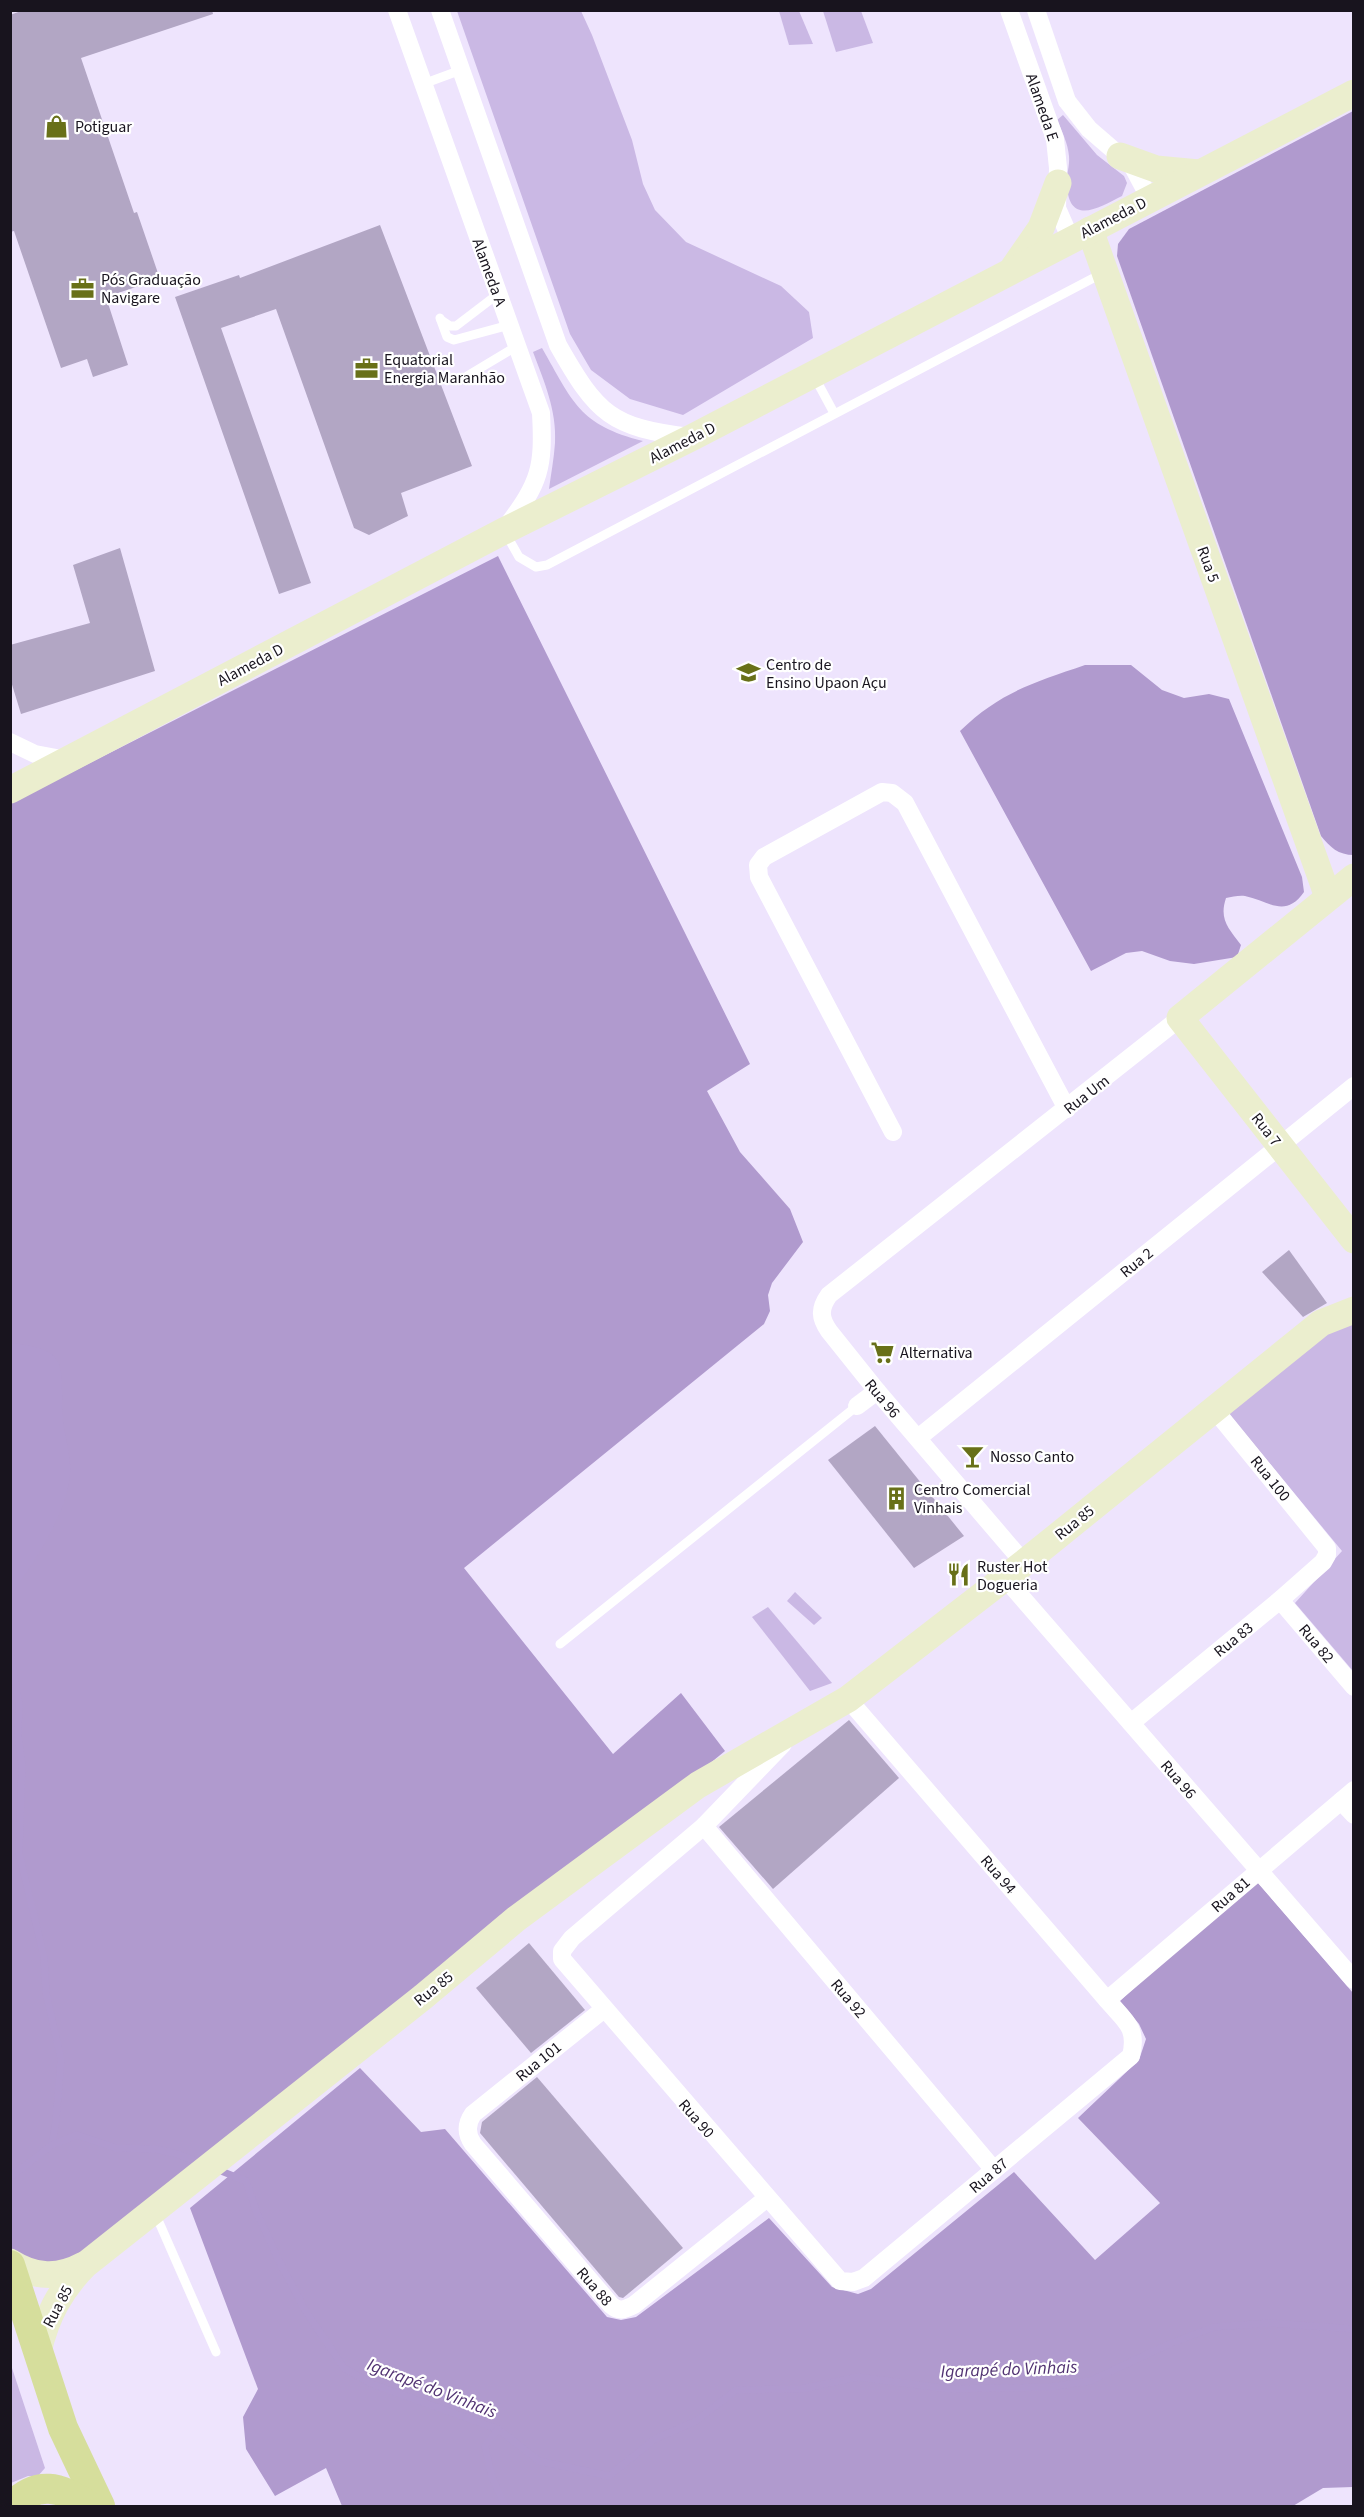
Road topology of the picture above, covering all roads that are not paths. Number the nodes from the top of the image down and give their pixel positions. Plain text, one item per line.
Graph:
1 (397, 10) edge
2 (440, 10) edge
3 (1009, 10) edge
4 (1036, 10) edge
5 (461, 70) junction
6 (423, 84) junction
7 (1353, 93) edge
8 (1120, 156) junction
9 (1199, 173) junction
10 (1058, 183) junction
11 (1149, 199) junction
12 (1080, 235) junction
13 (1012, 269) junction
14 (1105, 272) junction
15 (498, 294) junction
16 (509, 325) junction
17 (517, 346) junction
18 (813, 374) junction
19 (467, 376) dead end
20 (834, 414) junction
21 (693, 437) junction
22 (504, 531) junction
23 (10, 742) edge
24 (67, 760) junction
25 (10, 790) edge
26 (1353, 877) edge
27 (1328, 897) junction
28 (1180, 1018) junction
29 (1353, 1086) edge
30 (1067, 1109) junction
31 (893, 1132) dead end
32 (1280, 1146) junction
33 (1353, 1240) edge
34 (1352, 1309) edge
35 (821, 1311) joint
36 (877, 1391) junction
37 (857, 1406) joint
38 (1214, 1409) junction
39 (918, 1438) junction
40 (1327, 1548) joint
41 (1015, 1571) junction
42 (1280, 1600) junction
43 (560, 1644) dead end
44 (1353, 1687) edge
45 (848, 1699) junction
46 (1131, 1723) junction
47 (794, 1731) junction
48 (1347, 1796) edge
49 (1353, 1815) edge
50 (704, 1826) junction
51 (1258, 1870) junction
52 (562, 1951) joint
53 (1353, 1980) edge
54 (1107, 2000) junction
55 (604, 2009) junction
56 (1131, 2056) joint
57 (473, 2114) joint
58 (994, 2170) junction
59 (766, 2198) junction
60 (154, 2211) junction
61 (10, 2263) edge
62 (85, 2265) junction
63 (840, 2281) joint
64 (38, 2352) junction
65 (216, 2352) dead end
66 (12, 2506) edge
67 (88, 2506) edge
68 (100, 2506) edge

1 - 6 street, Alameda A
2 - 5 street
3 - 10 street, Alameda E
4 - 8 street, Alameda E
5 - 6 lane
5 - 21 street
6 - 15 street, Alameda A
7 - 9 street, Alameda D
8 - 9 street
8 - 11 street, Alameda E
9 - 11 street, Alameda D
10 - 12 street, Alameda E
10 - 13 street
11 - 12 street, Alameda D
12 - 13 street, Alameda D
12 - 14 street, Rua 5
13 - 18 street, Alameda D
14 - 20 lane
14 - 27 street, Rua 5
15 - 16 street, Alameda A
15 - 16 lane
16 - 17 street, Alameda A
17 - 19 lane
17 - 22 street, Alameda A
18 - 20 lane
18 - 21 street, Alameda D
20 - 22 lane
21 - 22 street, Alameda D
22 - 24 street, Alameda D
23 - 24 street
24 - 25 street, Alameda D
26 - 27 street, Rua Um
27 - 28 street, Rua Um
28 - 30 street, Rua Um
28 - 32 street, Rua 7
29 - 32 street, Rua 2
30 - 31 street
30 - 35 street, Rua Um
32 - 33 street, Rua 7
32 - 39 street, Rua 2
34 - 38 street, Rua 85
35 - 36 street, Rua 96
36 - 37 street
36 - 39 street, Rua 96
37 - 43 lane
38 - 40 street, Rua 100
38 - 41 street, Rua 85
39 - 41 street, Rua 96
40 - 42 street, Rua 83
41 - 45 street, Rua 85
41 - 46 street, Rua 96
42 - 44 street, Rua 82
42 - 46 street, Rua 83
45 - 47 street, Rua 85
45 - 54 street, Rua 94
46 - 51 street, Rua 96
47 - 50 street, Rua 85
47 - 60 street, Rua 85
48 - 49 street
48 - 51 street, Rua 81
50 - 52 street, Rua 85
50 - 58 street, Rua 92
51 - 53 street, Rua 96
51 - 54 street, Rua 81
52 - 55 street, Rua 90
54 - 56 street, Rua 94
55 - 57 street, Rua 101
55 - 59 street, Rua 90
56 - 58 street, Rua 87
57 - 59 street, Rua 88
58 - 63 street, Rua 87
59 - 63 street, Rua 90
60 - 62 street, Rua 85
60 - 65 lane
61 - 62 street, Rua 85
61 - 64 main road
62 - 64 street, Rua 85
64 - 68 main road
66 - 67 main road

